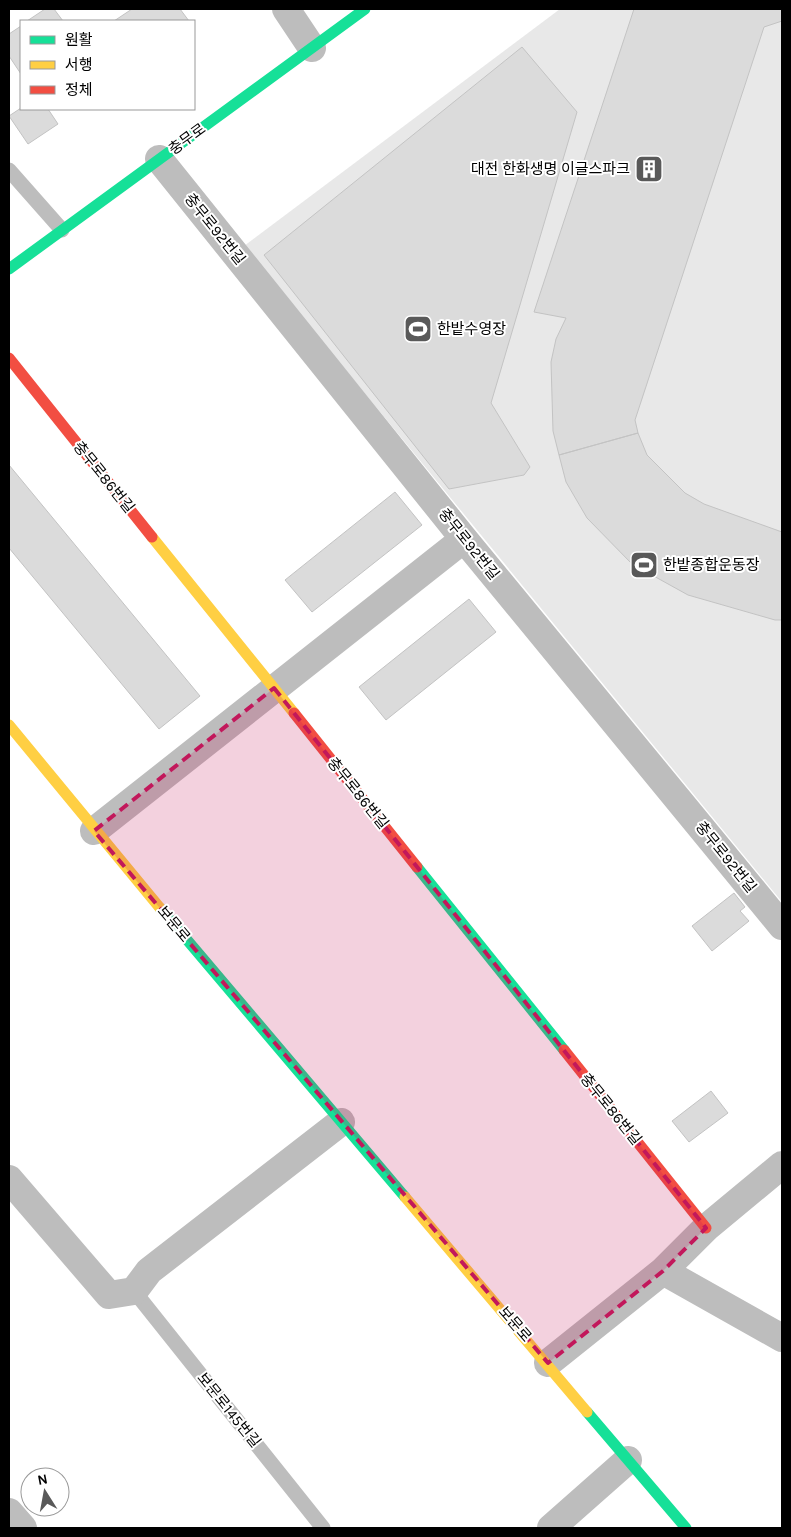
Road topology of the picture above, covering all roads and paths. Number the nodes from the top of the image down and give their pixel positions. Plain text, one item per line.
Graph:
1 (286, 9) edge
2 (365, 9) edge
3 (312, 48) junction
4 (159, 159) junction
5 (9, 170) edge
6 (62, 230) junction
7 (9, 269) edge
8 (9, 358) edge
9 (464, 539) junction
10 (274, 688) junction
11 (9, 725) edge
12 (94, 830) junction
13 (779, 915) edge
14 (341, 1122) junction
15 (782, 1165) edge
16 (9, 1178) edge
17 (706, 1228) junction
18 (663, 1271) junction
19 (142, 1281) junction
20 (782, 1338) edge
21 (548, 1363) junction
22 (628, 1460) junction
23 (9, 1512) edge
24 (23, 1528) edge
25 (323, 1528) edge
26 (551, 1528) edge
27 (686, 1528) edge

1 - 3 street
2 - 3 main road, 충무로
3 - 4 main road, 충무로
4 - 6 main road, 충무로
4 - 9 street, 충무로92번길
5 - 6 lane
6 - 7 main road, 충무로
8 - 10 main road, 충무로86번길
9 - 10 street
9 - 13 street, 충무로92번길
10 - 12 street
10 - 17 main road, 충무로86번길
11 - 12 main road, 보문로
12 - 14 main road, 보문로
14 - 19 street
14 - 21 main road, 보문로
15 - 17 street
16 - 19 street
17 - 18 street
18 - 20 street
18 - 21 street
19 - 25 lane, 보문로145번길
21 - 22 main road, 보문로
22 - 26 street
22 - 27 main road, 보문로
23 - 24 street

